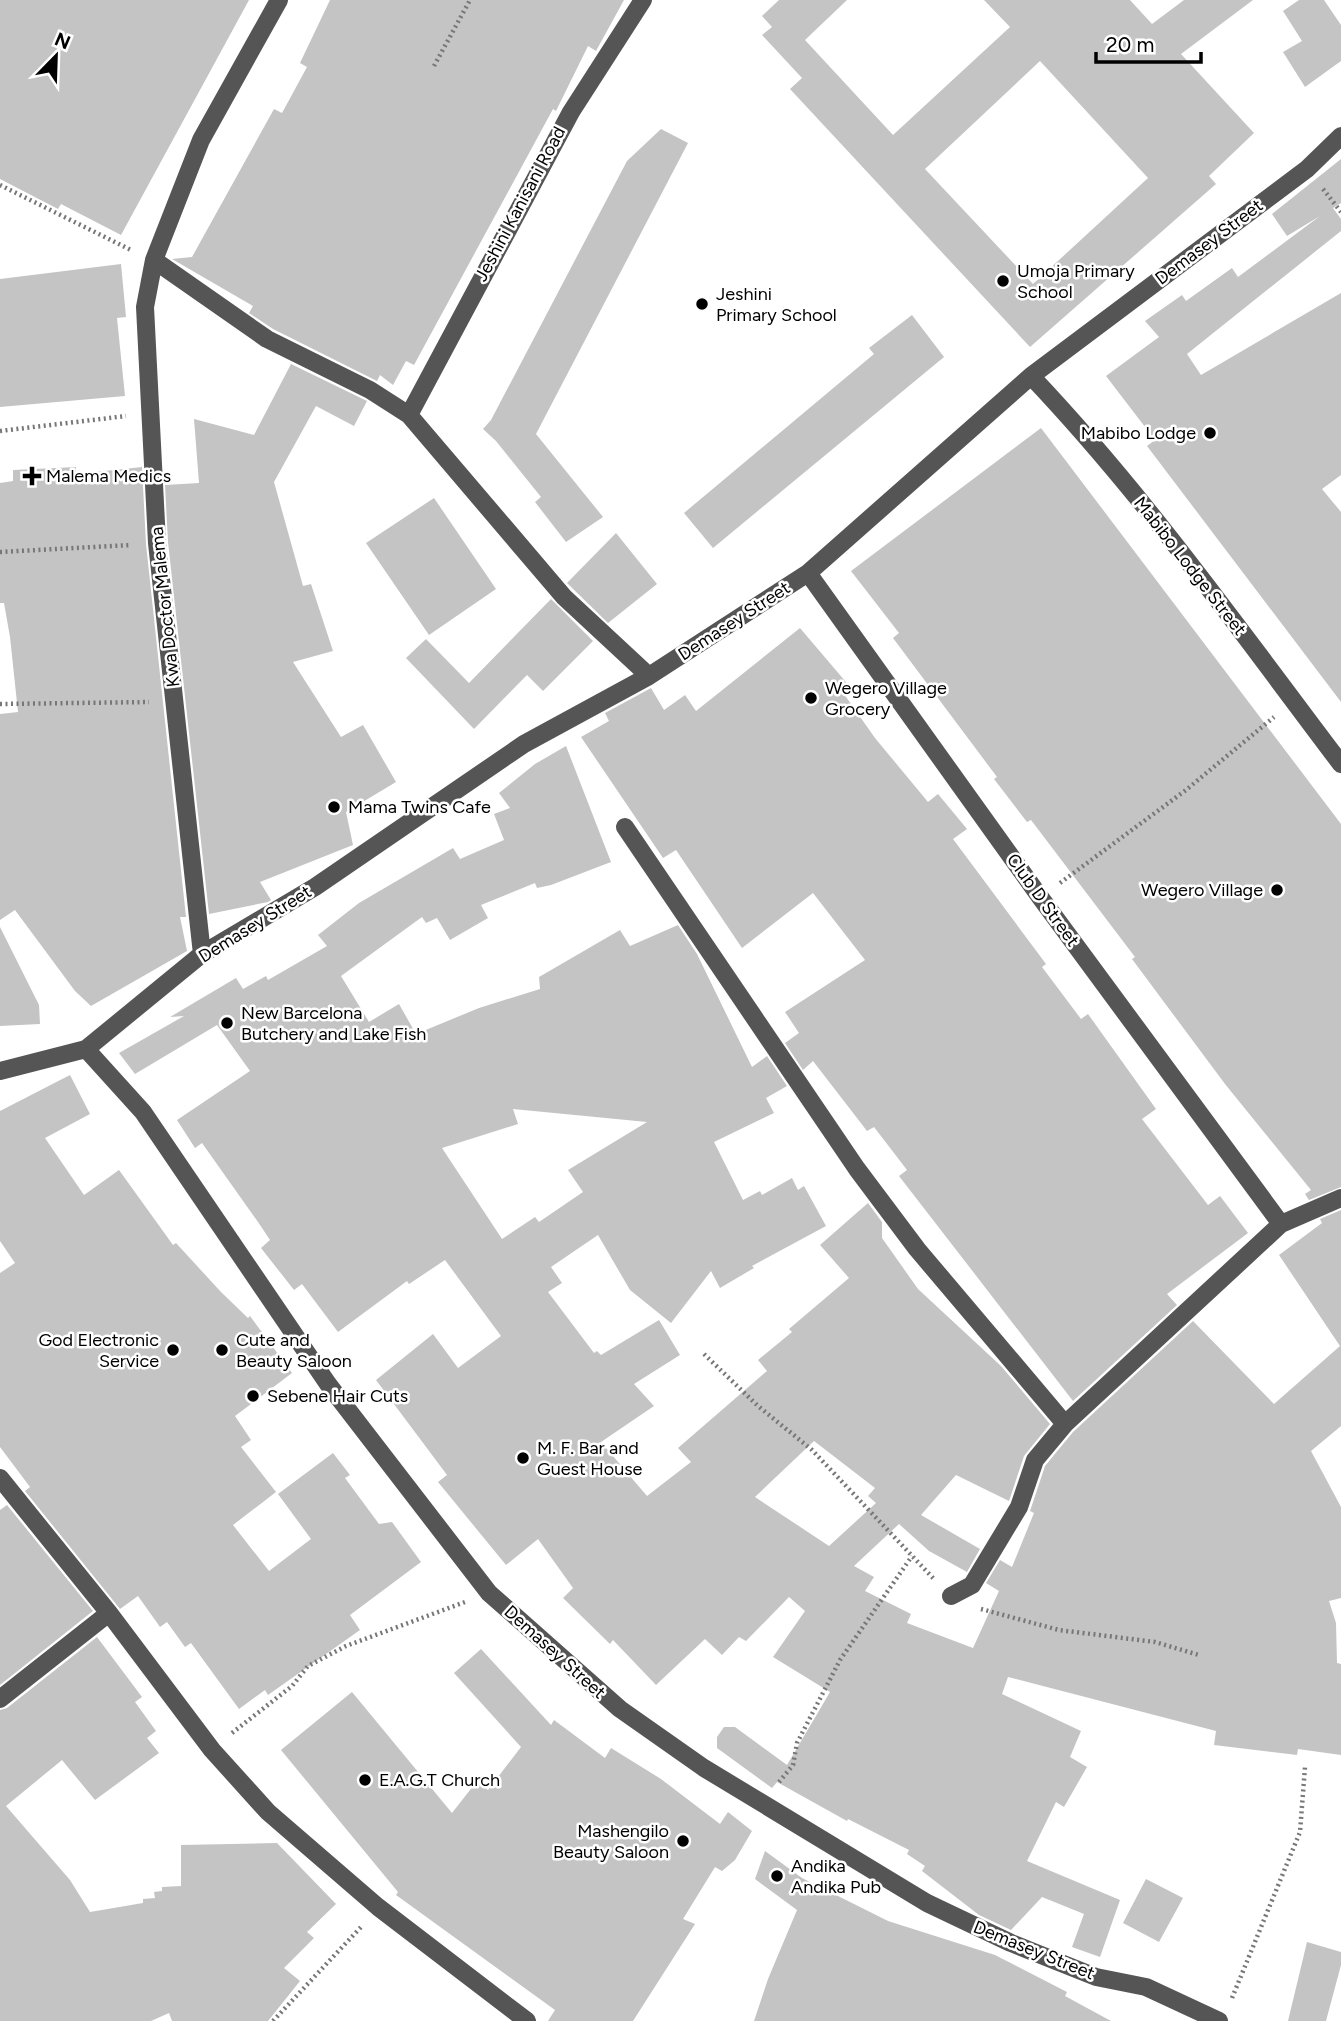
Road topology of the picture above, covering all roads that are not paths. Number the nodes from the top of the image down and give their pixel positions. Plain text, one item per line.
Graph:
1 (279, 0) edge
2 (643, 0) edge
3 (1341, 136) edge
4 (154, 260) junction
5 (1031, 376) junction
6 (409, 415) junction
7 (808, 573) junction
8 (649, 676) junction
9 (1341, 764) edge
10 (625, 827) dead end
11 (202, 954) junction
12 (86, 1049) junction
13 (0, 1071) edge
14 (1341, 1198) edge
15 (1281, 1224) junction
16 (1065, 1424) junction
17 (0, 1478) edge
18 (951, 1596) road end
19 (109, 1613) junction
20 (0, 1699) edge
21 (1223, 2015) edge
22 (527, 2021) edge

1 - 4 street
2 - 6 street, Jeshini Kanisani Road
3 - 5 street, Demasey Street
4 - 6 street
4 - 11 street, Kwa Doctor Malema
5 - 7 street, Demasey Street
5 - 9 street, Mabibo Lodge Street
6 - 8 street
7 - 8 street, Demasey Street
7 - 15 street, Club D Street
8 - 11 street, Demasey Street
10 - 16 street
11 - 12 street, Demasey Street
12 - 13 street, Demasey Street
12 - 21 street, Demasey Street
14 - 15 street
15 - 16 street
16 - 18 street
17 - 19 street
19 - 20 street
19 - 22 street

